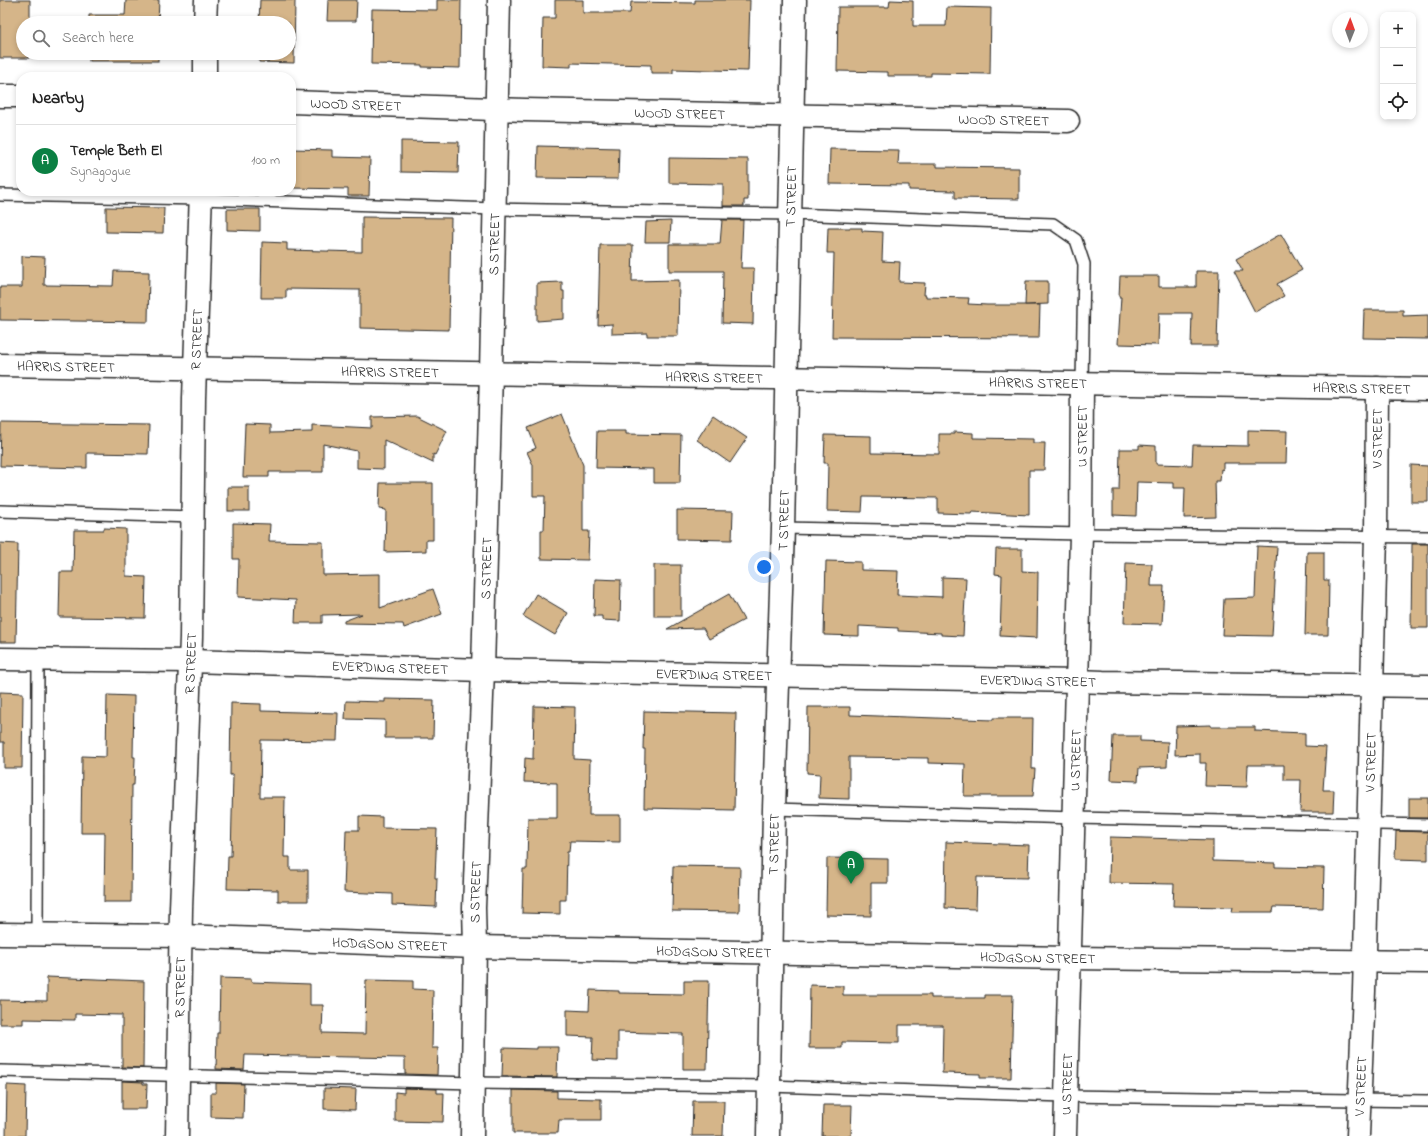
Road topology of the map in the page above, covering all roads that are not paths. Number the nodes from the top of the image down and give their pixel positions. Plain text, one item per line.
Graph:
1 (206, 0) edge
2 (499, 0) edge
3 (795, 0) edge
4 (205, 16) edge
5 (205, 60) edge
6 (205, 72) edge
7 (0, 96) edge
8 (16, 96) edge
9 (296, 102) edge
10 (497, 108) junction
11 (793, 116) junction
12 (1068, 121) dead end
13 (0, 194) edge
14 (16, 194) edge
15 (200, 196) edge
16 (221, 196) edge
17 (494, 209) junction
18 (791, 214) junction
19 (0, 365) edge
20 (195, 368) junction
21 (491, 372) junction
22 (786, 378) junction
23 (1082, 383) junction
24 (1377, 388) junction
25 (1428, 388) edge
26 (0, 511) edge
27 (193, 517) junction
28 (783, 528) junction
29 (1081, 534) junction
30 (1376, 536) junction
31 (1428, 537) edge
32 (0, 659) edge
33 (38, 660) junction
34 (190, 661) junction
35 (483, 670) junction
36 (778, 676) junction
37 (1077, 681) junction
38 (1371, 686) junction
39 (1428, 686) edge
40 (774, 809) junction
41 (1074, 818) junction
42 (1368, 824) junction
43 (1428, 825) edge
44 (0, 934) edge
45 (38, 935) junction
46 (181, 936) junction
47 (475, 947) junction
48 (772, 952) junction
49 (1069, 958) junction
50 (1365, 961) junction
51 (1428, 962) edge
52 (0, 1071) edge
53 (178, 1076) junction
54 (474, 1083) junction
55 (769, 1086) junction
56 (1065, 1096) junction
57 (1359, 1099) junction
58 (1428, 1101) edge
59 (177, 1136) edge
60 (472, 1136) edge
61 (768, 1136) edge
62 (1065, 1136) edge
63 (1358, 1136) edge

1 - 4 street
2 - 10 street, S STREET
3 - 11 street, T STREET
5 - 6 street
7 - 8 street
9 - 10 street, WOOD STREET
10 - 11 street, WOOD STREET
10 - 17 street, S STREET
11 - 12 street, WOOD STREET
11 - 18 street, T STREET
13 - 14 lane
15 - 20 street, R STREET
16 - 17 lane
17 - 18 lane
17 - 21 street, S STREET
18 - 22 street, T STREET
18 - 23 lane
19 - 20 street, HARRIS STREET
20 - 21 street, HARRIS STREET
20 - 27 street, R STREET
21 - 22 street, HARRIS STREET
21 - 35 street, S STREET
22 - 23 street, HARRIS STREET
22 - 28 street, T STREET
23 - 24 street, HARRIS STREET
23 - 29 street, U STREET
24 - 25 street, HARRIS STREET
24 - 30 street, V STREET
26 - 27 lane
27 - 34 street, R STREET
28 - 29 lane
28 - 36 street, T STREET
29 - 30 lane
29 - 37 street, U STREET
30 - 31 lane
30 - 38 street, V STREET
32 - 33 street, EVERDING STREET
33 - 34 street, EVERDING STREET
33 - 45 lane
34 - 35 street, EVERDING STREET
34 - 46 street, R STREET
35 - 36 street, EVERDING STREET
35 - 47 street, S STREET
36 - 37 street, EVERDING STREET
36 - 40 street, T STREET
37 - 38 street, EVERDING STREET
37 - 41 street, U STREET
38 - 39 street, EVERDING STREET
38 - 42 street, V STREET
40 - 41 lane
40 - 48 street, T STREET
41 - 42 lane
41 - 49 street, U STREET
42 - 43 lane
42 - 50 street, V STREET
44 - 45 street, HODGSON STREET
45 - 46 street, HODGSON STREET
46 - 47 street, HODGSON STREET
46 - 53 street, R STREET
47 - 48 street, HODGSON STREET
47 - 54 street, S STREET
48 - 49 street, HODGSON STREET
48 - 55 street, T STREET
49 - 50 street, HODGSON STREET
49 - 56 street, U STREET
50 - 51 street, HODGSON STREET
50 - 57 street, V STREET
52 - 53 lane
53 - 54 lane
53 - 59 street, R STREET
54 - 55 lane
54 - 60 street, S STREET
55 - 56 lane
55 - 61 street, T STREET
56 - 57 lane
56 - 62 street, U STREET
57 - 58 lane
57 - 63 street, V STREET

